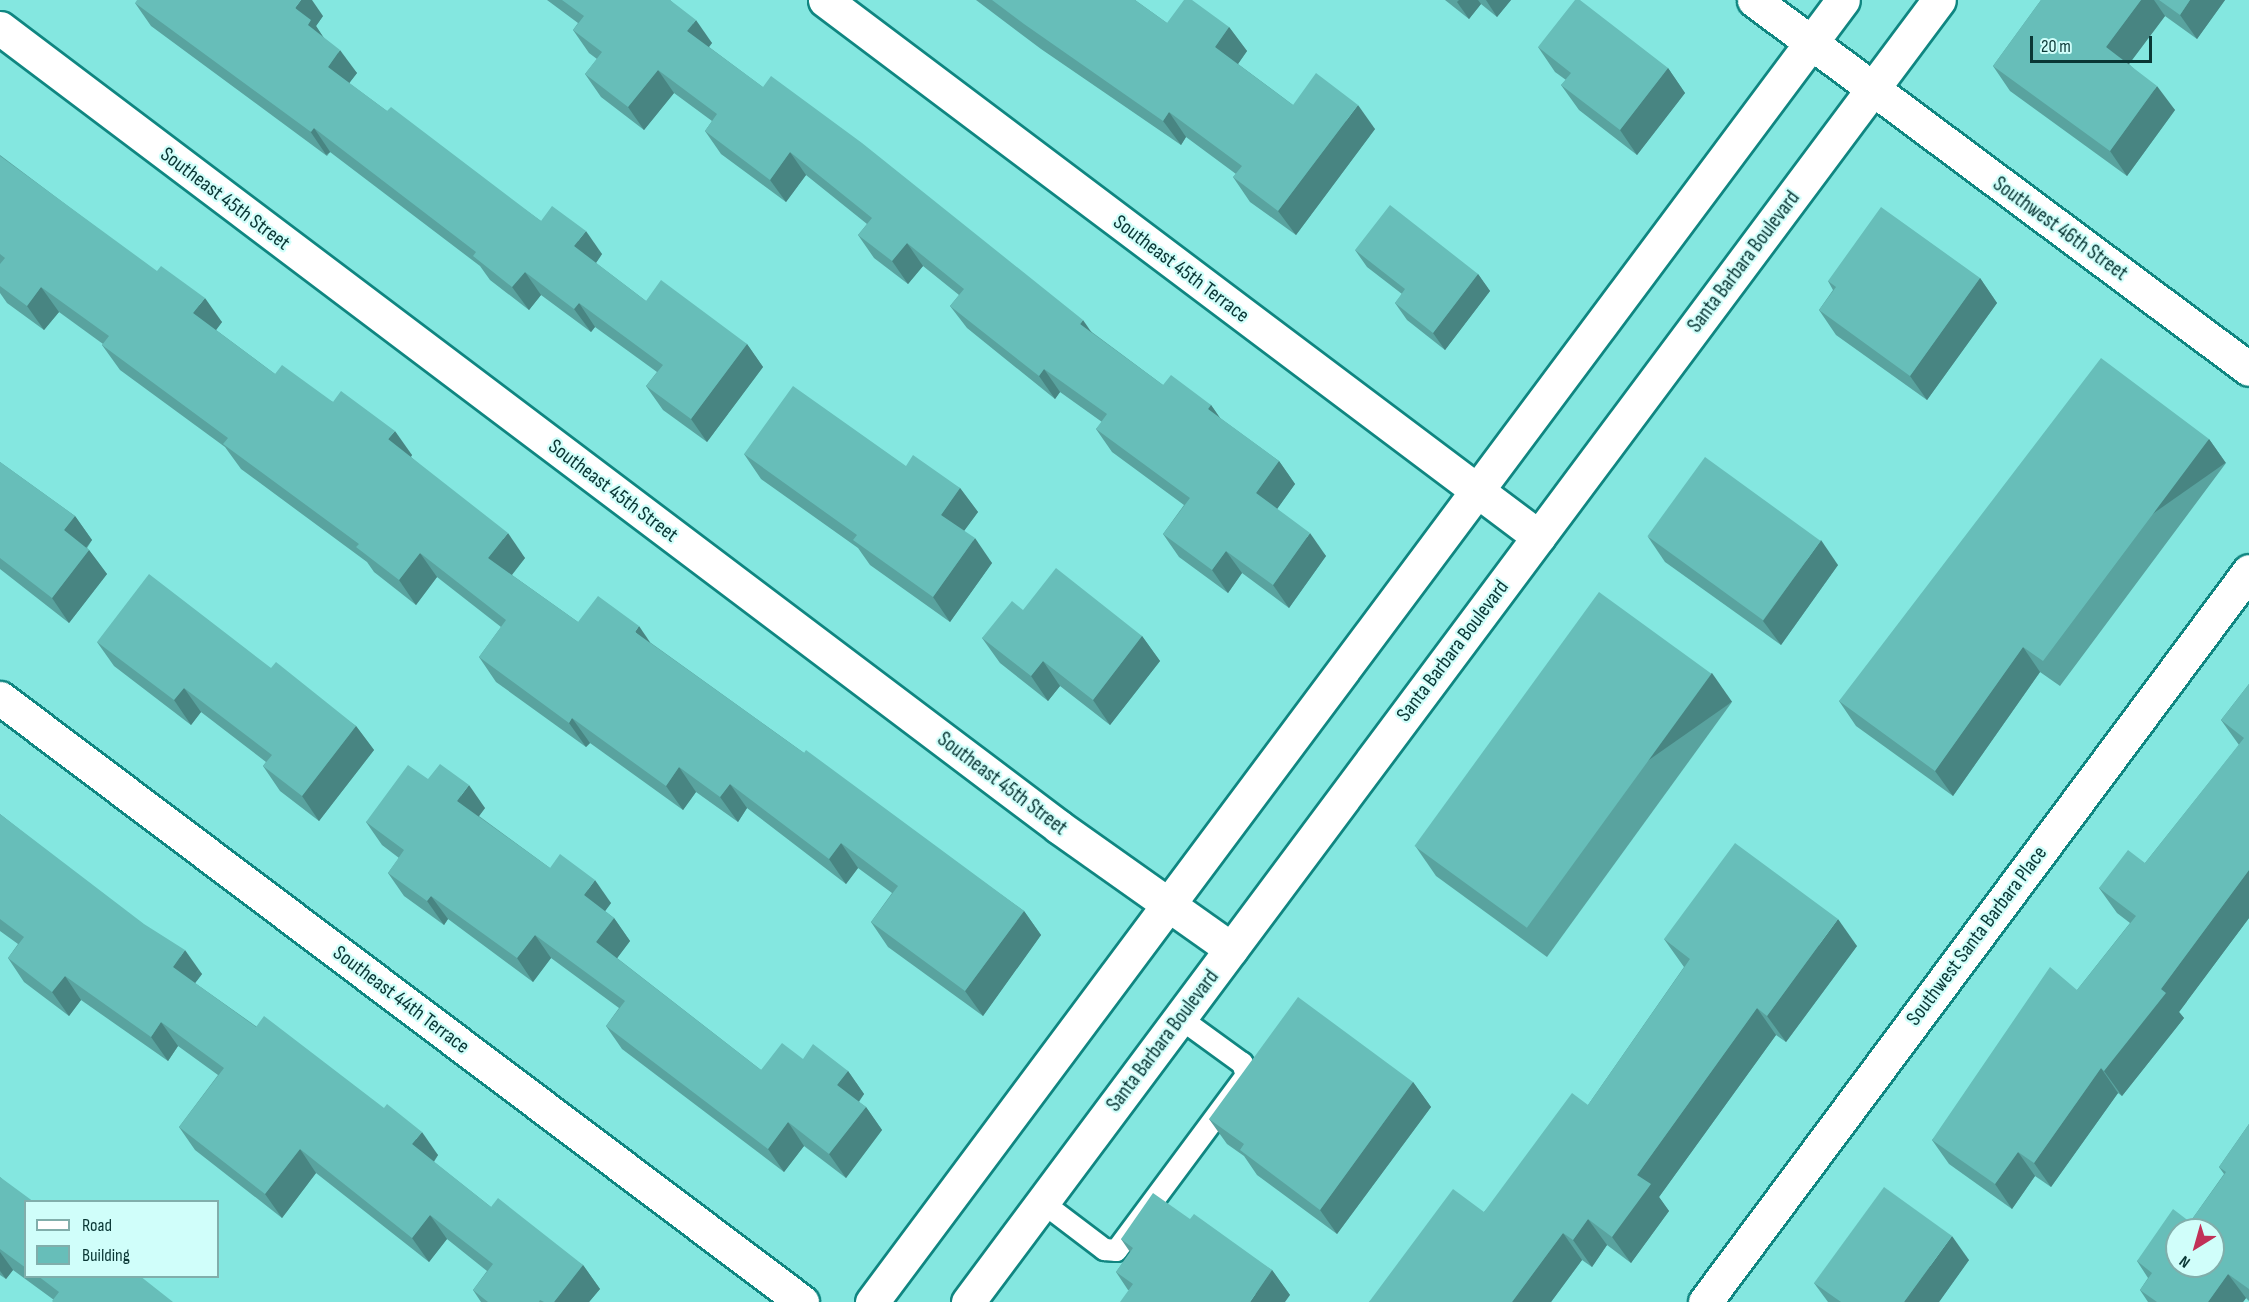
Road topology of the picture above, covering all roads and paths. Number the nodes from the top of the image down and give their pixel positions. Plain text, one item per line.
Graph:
1 (825, 0) edge
2 (1754, 0) edge
3 (1843, 0) edge
4 (1939, 0) edge
5 (0, 28) edge
6 (1811, 43) junction
7 (1872, 90) junction
8 (2249, 369) edge
9 (1478, 489) junction
10 (1539, 537) junction
11 (2249, 571) edge
12 (0, 698) edge
13 (1169, 906) junction
14 (1231, 949) junction
15 (1180, 1018) junction
16 (1042, 1202) junction
17 (802, 1302) edge
18 (872, 1302) edge
19 (968, 1302) edge
20 (1705, 1302) edge

1 - 9 street, Southeast 45th Terrace
2 - 6 street, Southwest 46th Street
3 - 6 street
4 - 7 street, Santa Barbara Boulevard
5 - 13 street, Southeast 45th Street
6 - 7 street, Southwest 46th Street
6 - 9 street
7 - 8 street, Southwest 46th Street
7 - 10 street, Santa Barbara Boulevard
9 - 10 street, Southeast 45th Terrace
9 - 13 street
10 - 14 street, Santa Barbara Boulevard
11 - 20 street, Southwest Santa Barbara Place
12 - 17 street, Southeast 44th Terrace
13 - 14 street, Southeast 45th Street
13 - 18 street
14 - 15 street, Santa Barbara Boulevard
15 - 16 street, Santa Barbara Boulevard
15 - 16 lane
16 - 19 street, Santa Barbara Boulevard

